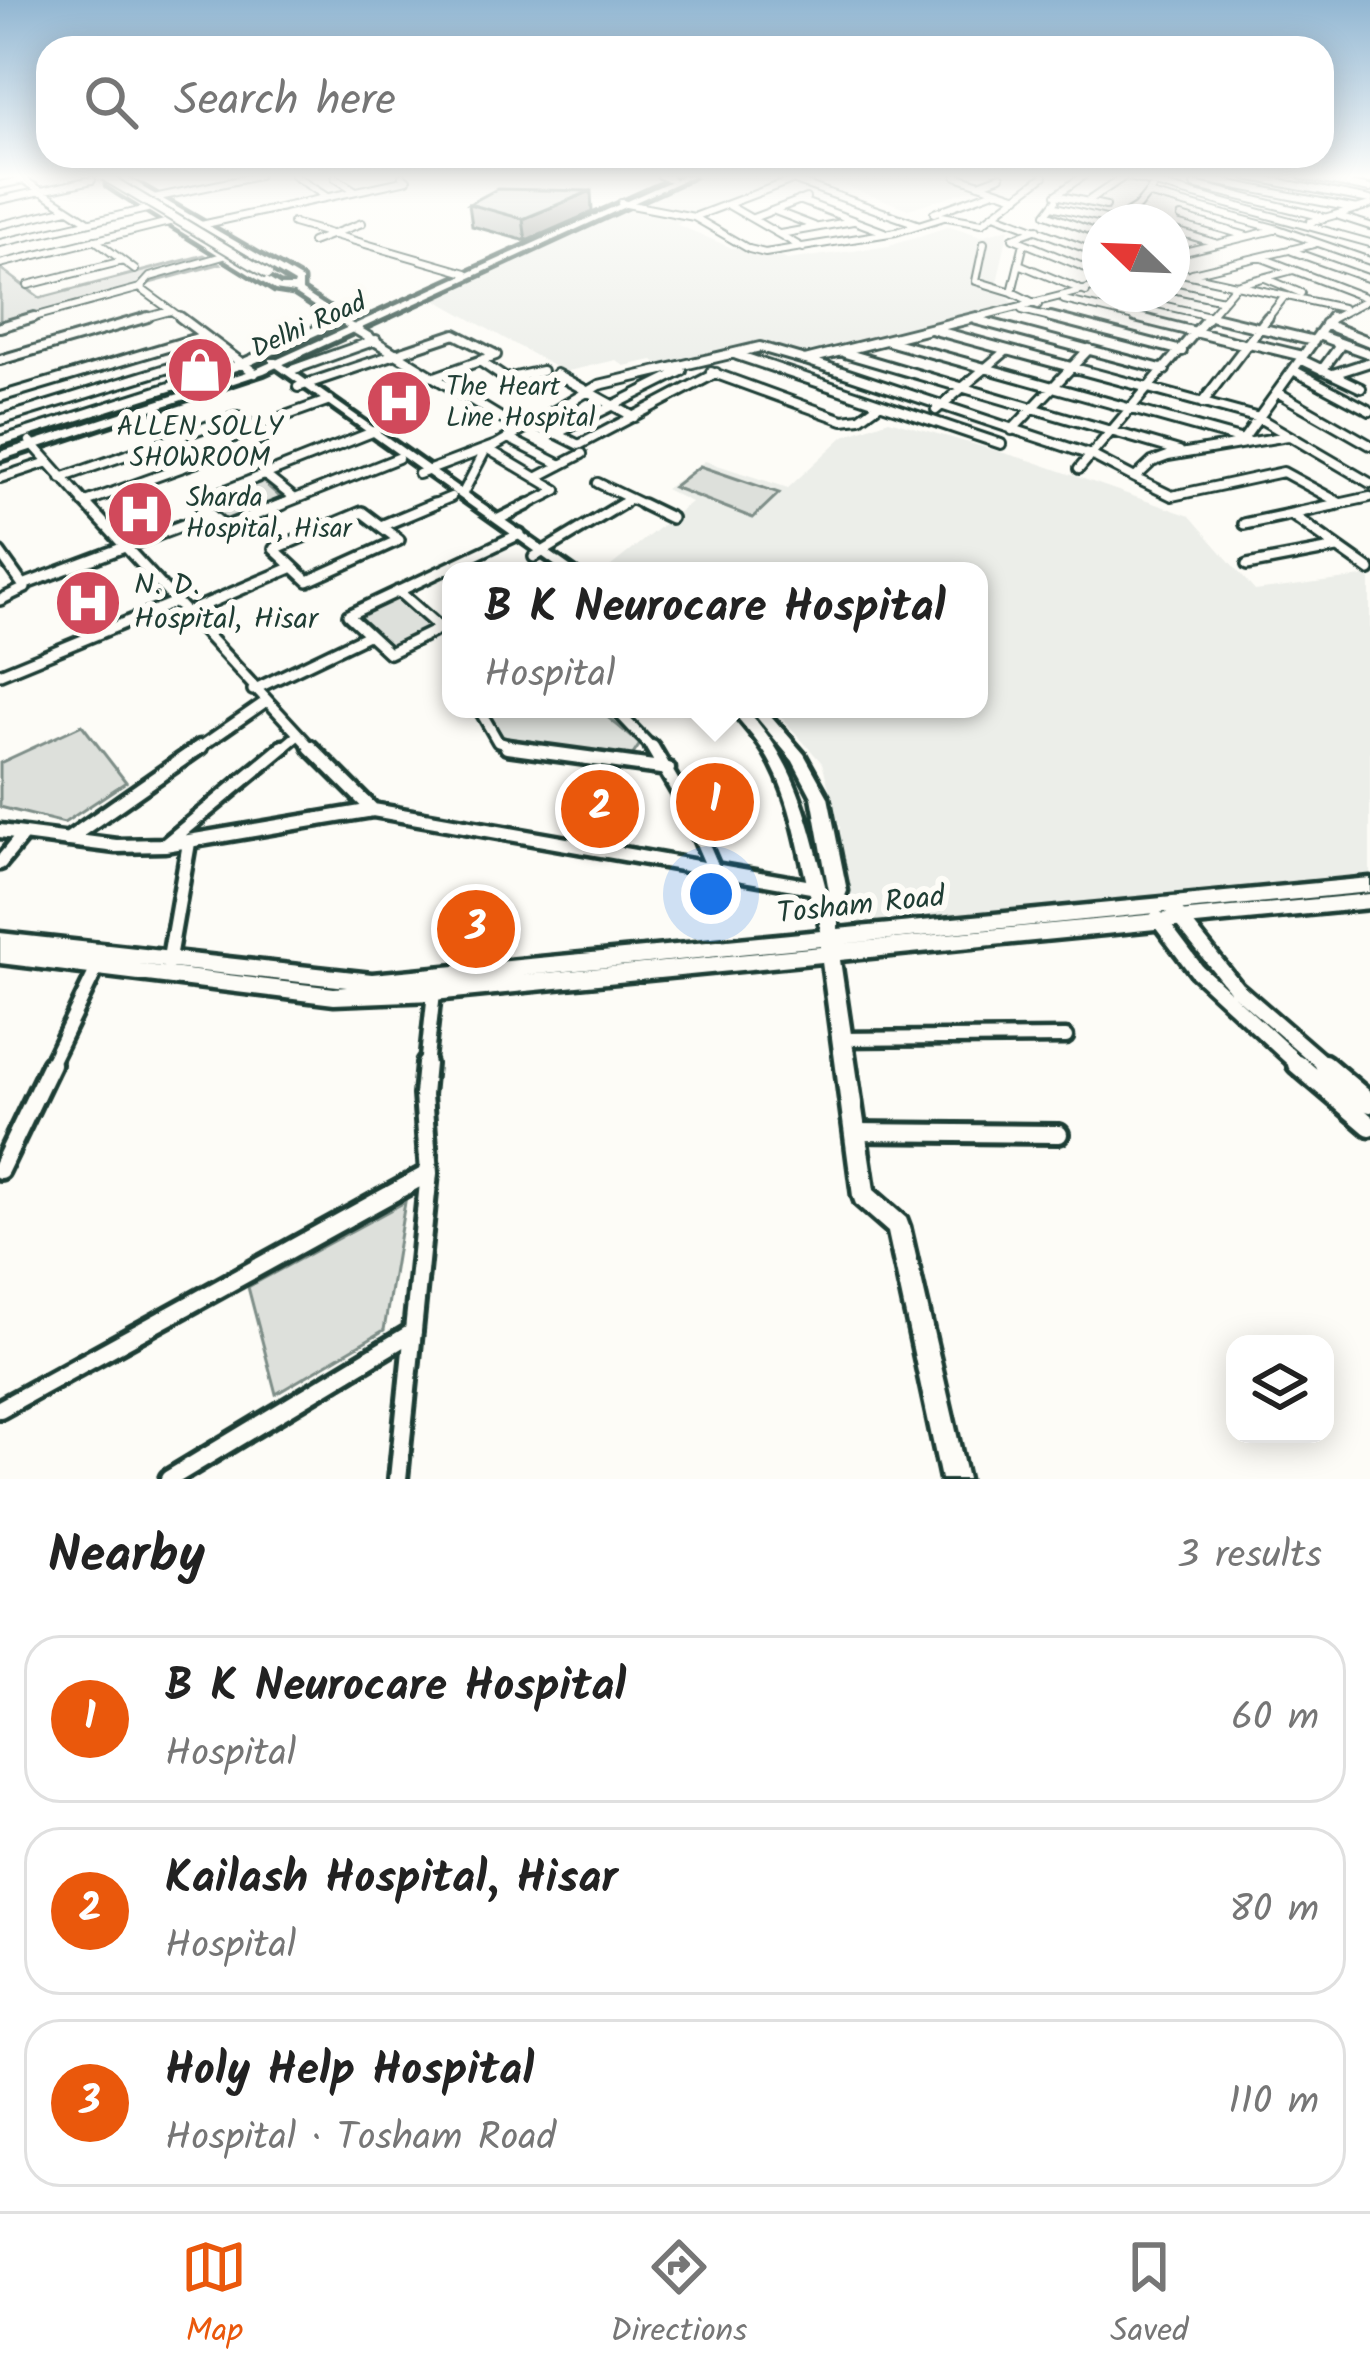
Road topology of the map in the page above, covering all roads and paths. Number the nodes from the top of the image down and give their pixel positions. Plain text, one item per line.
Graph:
1 (75, 245) edge
2 (101, 245) edge
3 (206, 245) edge
4 (218, 245) edge
5 (235, 245) edge
6 (371, 245) edge
7 (529, 245) edge
8 (533, 245) edge
9 (744, 245) edge
10 (797, 245) edge
11 (819, 245) edge
12 (984, 245) edge
13 (1024, 245) edge
14 (1029, 245) edge
15 (1310, 245) edge
16 (1324, 245) edge
17 (802, 248) junction
18 (1289, 250) junction
19 (223, 256) junction
20 (1261, 257) junction
21 (1370, 261) edge
22 (123, 262) junction
23 (0, 264) edge
24 (1019, 264) junction
25 (1082, 267) edge
26 (135, 270) dead end
27 (1293, 270) junction
28 (466, 273) junction
29 (1190, 273) edge
30 (1190, 275) edge
31 (1265, 278) junction
32 (1370, 279) edge
33 (28, 285) dead end
34 (1236, 285) junction
35 (1082, 286) edge
36 (140, 288) junction
37 (298, 291) junction
38 (1012, 292) junction
39 (1190, 293) edge
40 (1082, 294) edge
41 (1285, 296) junction
42 (1370, 298) edge
43 (1061, 300) junction
44 (1222, 300) junction
45 (1037, 305) junction
46 (1331, 306) junction
47 (1342, 308) junction
48 (1020, 309) junction
49 (170, 311) junction
50 (1190, 312) edge
51 (1209, 316) junction
52 (976, 319) junction
53 (1325, 324) junction
54 (326, 326) dead end
55 (0, 327) edge
56 (352, 328) junction
57 (1261, 328) junction
58 (931, 329) junction
59 (1195, 332) junction
60 (1370, 332) edge
61 (204, 336) junction
62 (1357, 337) junction
63 (1316, 338) junction
64 (376, 340) junction
65 (886, 340) junction
66 (1335, 341) junction
67 (1370, 342) edge
68 (1248, 344) junction
69 (1007, 350) junction
70 (1089, 350) junction
71 (224, 351) junction
72 (1182, 351) junction
73 (842, 352) junction
74 (397, 353) junction
75 (734, 354) junction
76 (1302, 358) junction
77 (1370, 358) edge
78 (0, 360) edge
79 (805, 360) junction
80 (481, 362) junction
81 (275, 365) junction
82 (693, 365) junction
83 (986, 368) junction
84 (1072, 368) junction
85 (249, 369) junction
86 (1166, 370) junction
87 (1293, 370) junction
88 (1322, 370) junction
89 (542, 371) dead end
90 (716, 373) junction
91 (556, 374) dead end
92 (1332, 374) junction
93 (435, 377) junction
94 (303, 386) junction
95 (1365, 386) edge
96 (1054, 387) junction
97 (963, 388) junction
98 (1149, 388) junction
99 (581, 392) junction
100 (1277, 392) junction
101 (1341, 396) junction
102 (0, 397) edge
103 (326, 402) junction
104 (1202, 403) junction
105 (878, 405) junction
106 (612, 406) junction
107 (940, 407) junction
108 (1034, 408) junction
109 (1131, 409) junction
110 (1370, 411) edge
111 (634, 417) junction
112 (1258, 418) junction
113 (0, 420) edge
114 (925, 420) junction
115 (531, 421) junction
116 (257, 426) junction
117 (519, 429) junction
118 (1012, 430) junction
119 (1370, 430) edge
120 (1112, 431) junction
121 (371, 433) junction
122 (556, 434) junction
123 (1288, 436) junction
124 (1355, 436) junction
125 (508, 438) junction
126 (0, 441) edge
127 (1242, 442) junction
128 (32, 443) junction
129 (1001, 444) dead end
130 (1370, 445) edge
131 (486, 450) junction
132 (0, 453) edge
133 (582, 454) dead end
134 (1187, 454) junction
135 (1091, 455) junction
136 (398, 458) junction
137 (48, 462) junction
138 (561, 465) junction
139 (1079, 469) dead end
140 (425, 472) junction
141 (265, 475) junction
142 (0, 478) edge
143 (61, 478) junction
144 (536, 478) junction
145 (1136, 478) junction
146 (598, 483) dead end
147 (1370, 483) edge
148 (457, 495) junction
149 (1370, 497) edge
150 (295, 499) junction
151 (630, 499) junction
152 (83, 503) junction
153 (1340, 503) junction
154 (1291, 514) junction
155 (210, 515) junction
156 (671, 518) dead end
157 (499, 519) junction
158 (1244, 524) dead end
159 (381, 526) junction
160 (514, 536) junction
161 (1337, 548) junction
162 (124, 549) junction
163 (0, 553) edge
164 (539, 554) junction
165 (458, 562) edge
166 (550, 562) edge
167 (1247, 565) dead end
168 (293, 566) junction
169 (442, 570) edge
170 (1370, 570) edge
171 (23, 585) junction
172 (398, 590) junction
173 (0, 600) edge
174 (173, 603) junction
175 (183, 614) junction
176 (442, 622) edge
177 (442, 627) edge
178 (368, 635) junction
179 (0, 674) edge
180 (254, 690) junction
181 (266, 702) junction
182 (484, 718) edge
183 (626, 718) edge
184 (746, 718) edge
185 (765, 718) edge
186 (298, 735) junction
187 (668, 769) junction
188 (373, 810) junction
189 (0, 831) edge
190 (22, 835) junction
191 (829, 837) junction
192 (807, 838) junction
193 (68, 840) junction
194 (189, 843) junction
195 (165, 845) junction
196 (0, 863) edge
197 (713, 868) junction
198 (1370, 886) edge
199 (817, 888) junction
200 (838, 891) junction
201 (1370, 901) edge
202 (829, 914) junction
203 (1166, 915) junction
204 (0, 941) edge
205 (830, 947) junction
206 (0, 955) edge
207 (98, 966) junction
208 (167, 967) junction
209 (434, 992) junction
210 (1066, 1037) dead end
211 (840, 1039) junction
212 (1370, 1103) edge
213 (1370, 1126) edge
214 (855, 1132) junction
215 (1059, 1134) dead end
216 (0, 1170) edge
217 (429, 1173) junction
218 (413, 1333) junction
219 (0, 1409) edge
220 (169, 1479) edge
221 (398, 1479) edge
222 (954, 1479) edge

1 - 23 street
2 - 22 street
3 - 19 main road
4 - 37 main road, bridge
5 - 37 main road
6 - 28 street
7 - 28 main road, Delhi Road
8 - 56 main road, Delhi Road
9 - 17 street
10 - 17 street
11 - 17 street
12 - 38 street
13 - 24 street
14 - 25 street
15 - 18 street
16 - 21 street
18 - 20 street
18 - 32 street
19 - 36 street
19 - 37 main road
20 - 27 street
20 - 29 street
22 - 26 street
22 - 33 street
24 - 35 street
24 - 38 street
27 - 31 street
27 - 42 street
28 - 56 main road, Delhi Road
30 - 34 street
31 - 34 street
31 - 46 street
34 - 41 street
34 - 44 street
36 - 49 street
36 - 55 street
37 - 56 main road
38 - 45 street
39 - 44 street
40 - 43 street
41 - 46 street
41 - 57 street
42 - 47 street
43 - 45 street
43 - 59 street
44 - 51 street
45 - 48 street
46 - 47 street
47 - 53 street
48 - 52 street
48 - 72 street
49 - 61 street
49 - 78 street
50 - 51 street
51 - 57 street
51 - 59 street
52 - 58 street
52 - 70 street
53 - 62 street
53 - 63 street
54 - 85 street
56 - 64 street
56 - 81 main road, Delhi Road
57 - 63 street
57 - 68 street
58 - 65 street
58 - 69 street
59 - 68 street
59 - 72 street
60 - 62 street
61 - 71 street
61 - 102 street
62 - 67 street
63 - 66 street
63 - 76 street
64 - 74 street
64 - 81 street
65 - 73 street
65 - 83 street
66 - 77 street
66 - 88 street
68 - 76 street
68 - 104 street
69 - 83 street
69 - 84 street
70 - 84 street
70 - 86 street
71 - 85 street
71 - 113 street
72 - 86 street
73 - 79 street
73 - 97 street
74 - 80 street
74 - 93 street
74 - 94 street
75 - 79 street
75 - 82 street
75 - 105 street
76 - 87 street
76 - 88 street
77 - 92 street
79 - 107 street
80 - 89 street
80 - 93 street
81 - 85 main road, Delhi Road
81 - 94 main road
82 - 90 street
82 - 99 street
82 - 106 street
83 - 96 street
83 - 97 street
84 - 96 street
84 - 98 street
85 - 126 street
85 - 128 main road, Delhi Road
86 - 98 street
87 - 100 street
87 - 101 street
88 - 92 street
90 - 105 street
90 - 111 street
91 - 99 street
92 - 95 street
93 - 117 street
94 - 103 main road
95 - 101 street
96 - 108 street
96 - 109 street
97 - 107 street
97 - 108 street
98 - 104 street
98 - 109 street
99 - 106 street
99 - 115 street
100 - 112 street
100 - 124 street
101 - 110 street
103 - 116 street
103 - 121 main road
104 - 112 street
105 - 114 street
106 - 111 street
106 - 122 street
107 - 114 street
107 - 118 street
108 - 118 street
108 - 120 street
109 - 120 street
109 - 127 street
111 - 122 street
112 - 123 street
112 - 127 street
114 - 129 street
115 - 117 street
115 - 122 street
116 - 143 street
116 - 152 street
117 - 125 street
118 - 135 street
119 - 124 street
120 - 134 street
120 - 135 street
121 - 136 main road
121 - 140 main road
121 - 141 street
123 - 127 street
123 - 147 street
124 - 130 street
125 - 131 street
125 - 138 street
127 - 134 street
128 - 132 main road, Delhi Road
128 - 137 street
131 - 140 street
131 - 144 street
131 - 148 street
133 - 138 street
134 - 145 street
135 - 139 street
135 - 145 street
136 - 140 main road
136 - 150 street
137 - 142 street
137 - 143 street
138 - 144 street
140 - 148 main road
141 - 150 street
141 - 155 street
143 - 152 street
144 - 157 street
145 - 153 street
146 - 151 street
148 - 157 main road
148 - 159 street
148 - 160 main road
149 - 153 street
150 - 155 street
151 - 156 street
151 - 164 street
152 - 162 street
153 - 154 street
154 - 158 street
154 - 161 street
155 - 162 street
157 - 160 main road
159 - 168 street
159 - 168 street
160 - 164 main road
160 - 165 street
161 - 167 street
161 - 170 street
162 - 171 street
162 - 174 street
163 - 171 street
164 - 166 main road
168 - 175 street
169 - 172 street
171 - 173 street
172 - 176 street
172 - 178 street
174 - 175 street
174 - 179 street
175 - 180 street
177 - 178 street
178 - 180 street
180 - 181 street
181 - 186 street
181 - 193 street
182 - 187 street
183 - 187 street
184 - 192 main road
185 - 191 main road
186 - 188 street
186 - 195 street
187 - 197 street
188 - 194 street
188 - 197 street
189 - 190 street
190 - 193 street
190 - 196 street
191 - 192 main road
191 - 200 main road
192 - 199 main road
193 - 195 street
194 - 195 street
194 - 208 street
197 - 199 street
198 - 203 main road, Tosham Road
199 - 200 street
199 - 202 main road
200 - 202 main road
201 - 203 main road, Tosham Road
202 - 205 main road
203 - 205 main road, Tosham Road
203 - 212 street
203 - 213 street
204 - 208 main road, Tosham Road
205 - 208 main road, Tosham Road
205 - 209 main road, Tosham Road
205 - 211 main road
206 - 207 main road, Tosham Road
207 - 208 main road, Tosham Road
207 - 216 street
208 - 209 main road, Tosham Road
209 - 217 street
210 - 211 street
211 - 214 main road
214 - 215 street
214 - 222 main road
217 - 218 street
217 - 219 street
218 - 220 street
218 - 221 street

